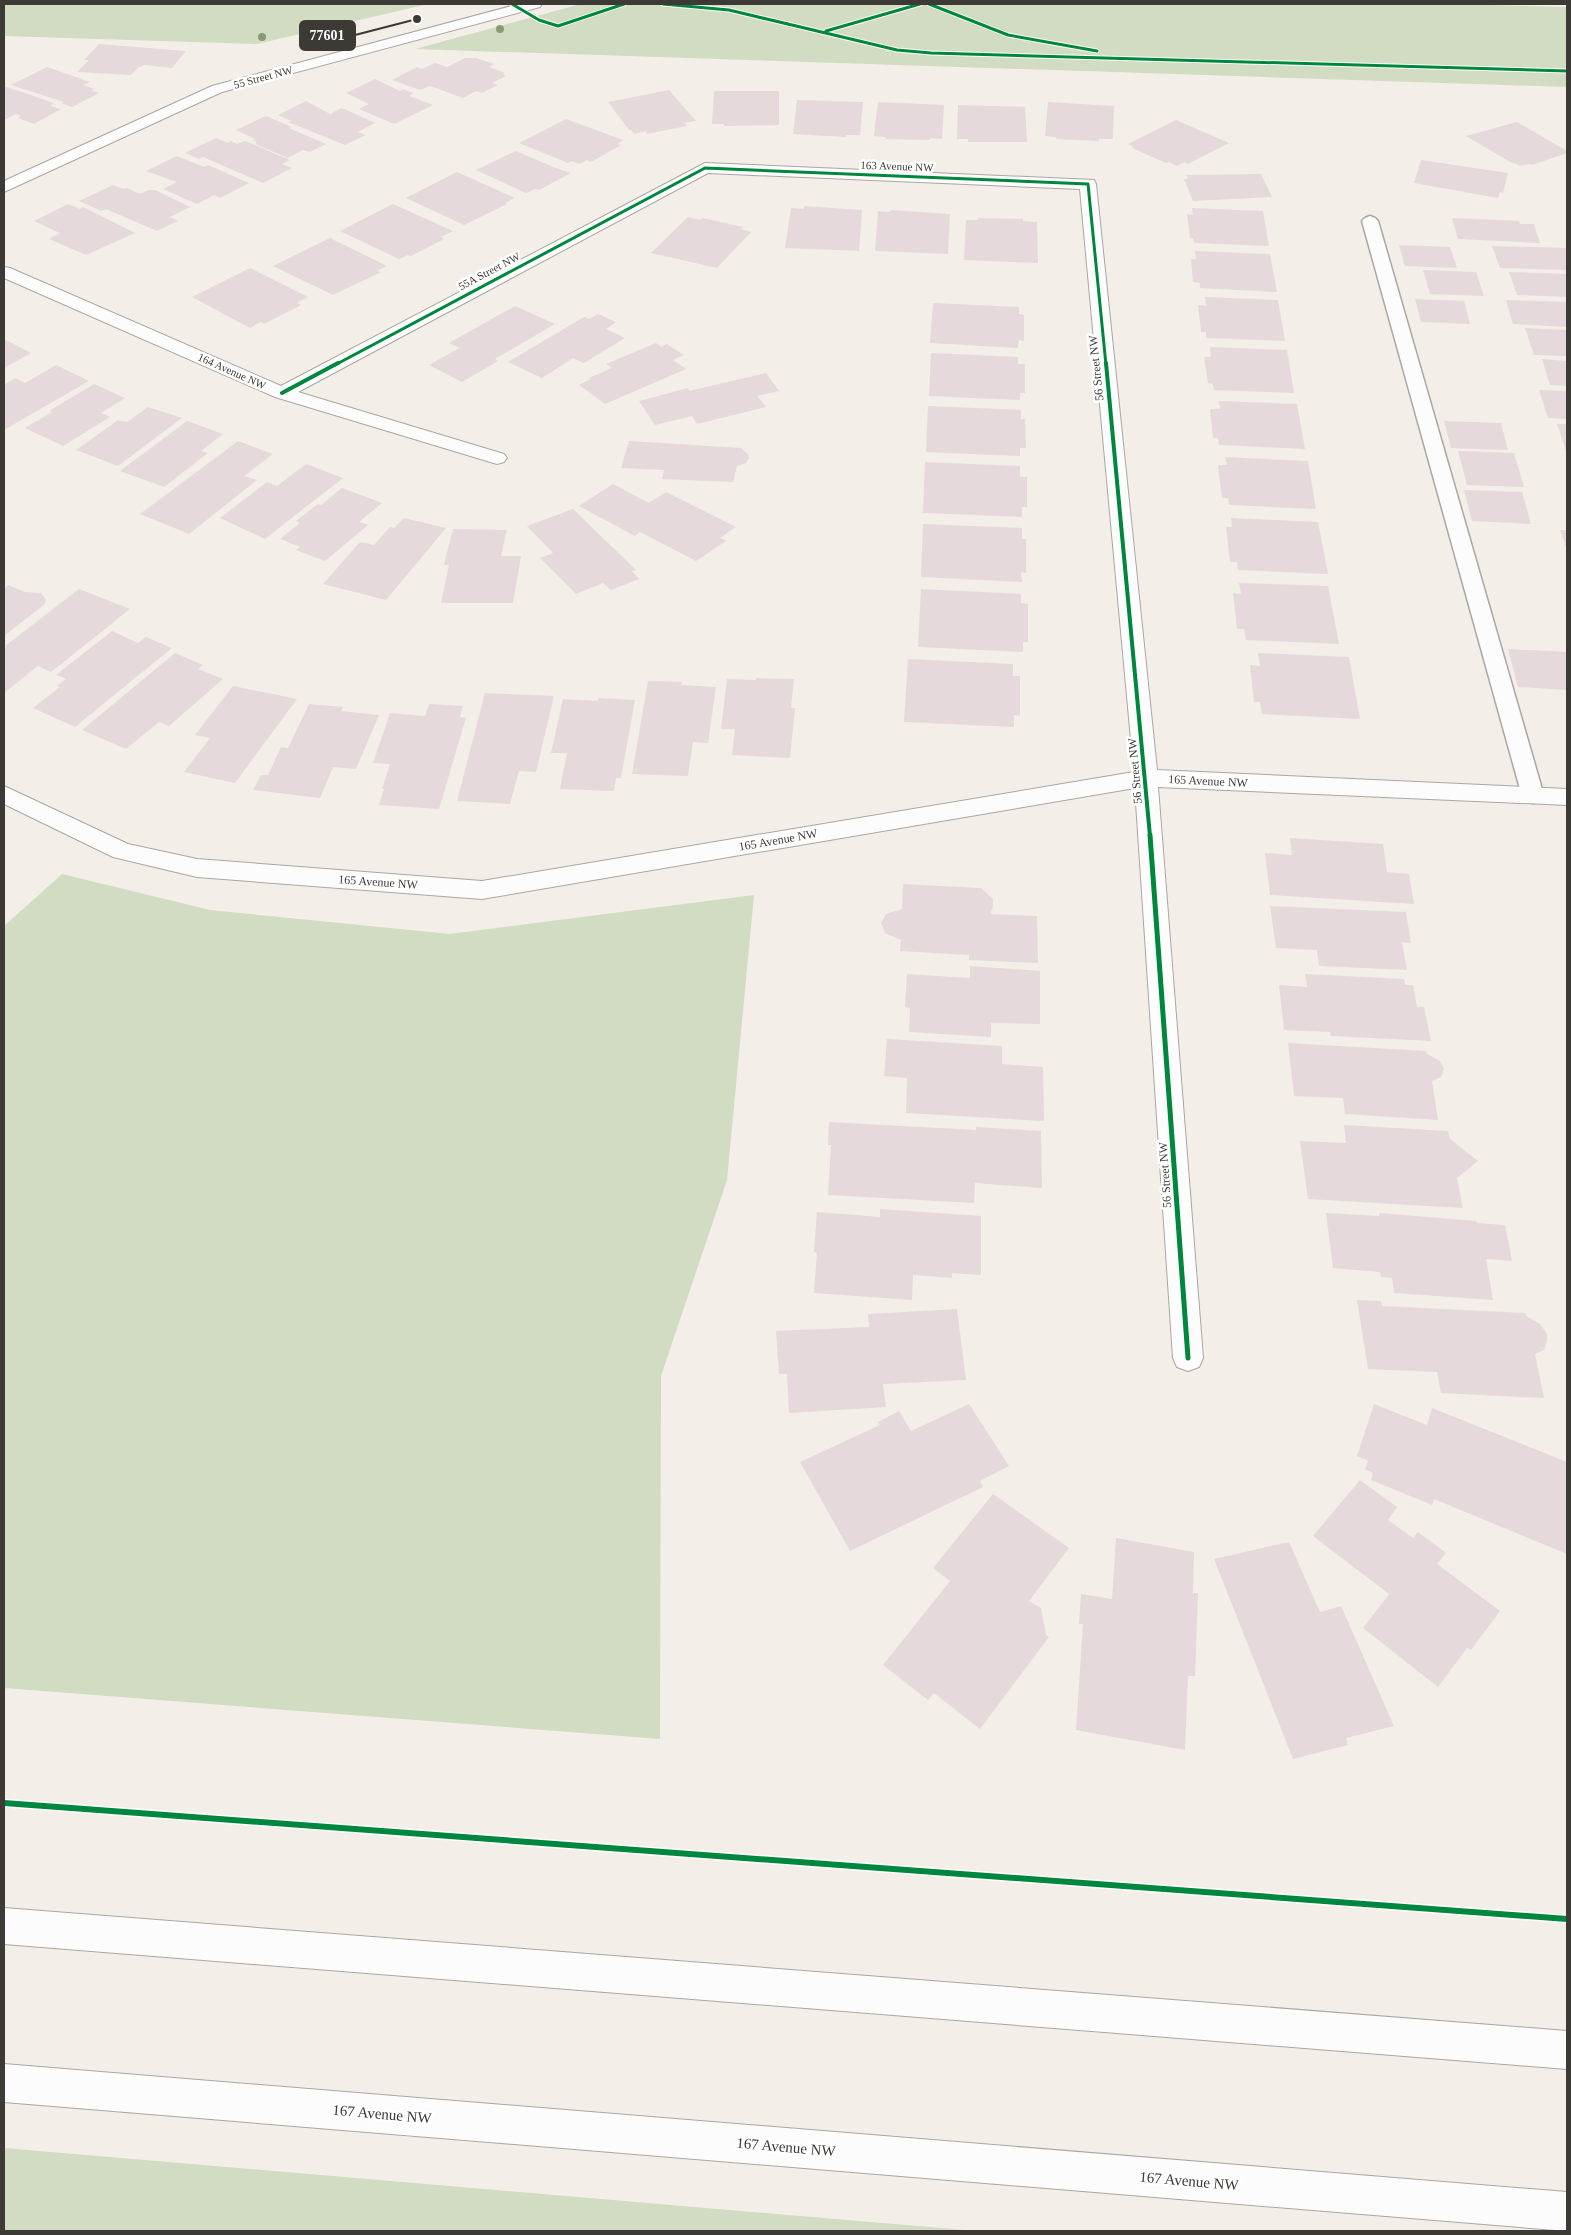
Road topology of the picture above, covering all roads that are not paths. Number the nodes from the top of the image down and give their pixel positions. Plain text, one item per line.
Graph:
1 (535, 4) edge
2 (705, 168) joint
3 (1088, 184) joint
4 (4, 187) edge
5 (1370, 221) dead end
6 (4, 272) edge
7 (282, 393) junction
8 (497, 458) dead end
9 (1146, 778) junction
10 (4, 794) edge
11 (1533, 796) junction
12 (1567, 797) edge
13 (1188, 1358) dead end
14 (4, 1926) edge
15 (1567, 2050) edge
16 (4, 2083) edge
17 (1567, 2212) edge

1 - 4 street, 55 Street NW
2 - 3 street, 163 Avenue NW
2 - 7 street, 55A Street NW
3 - 9 street, 56 Street NW
5 - 11 lane
6 - 7 street, 164 Avenue NW
7 - 8 street, 164 Avenue NW
9 - 10 street, 165 Avenue NW
9 - 11 street, 165 Avenue NW
9 - 13 street, 56 Street NW
11 - 12 street, 165 Avenue NW
14 - 15 street
16 - 17 street, 167 Avenue NW

